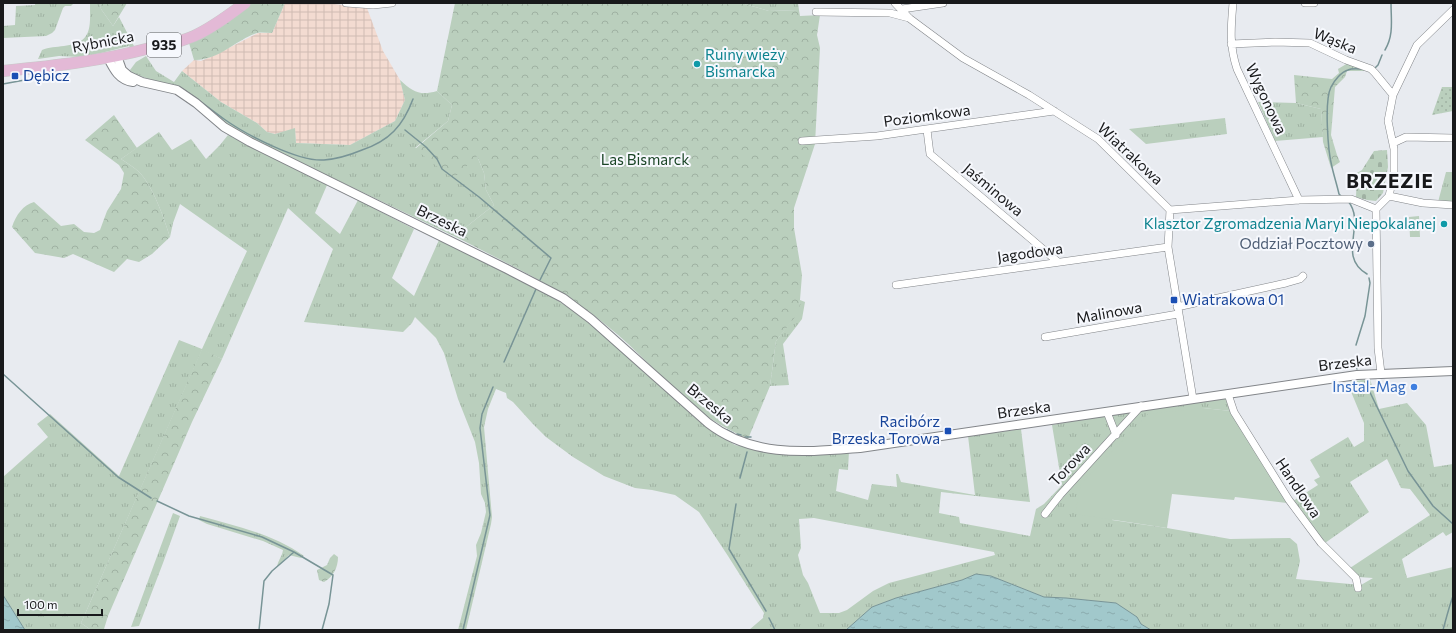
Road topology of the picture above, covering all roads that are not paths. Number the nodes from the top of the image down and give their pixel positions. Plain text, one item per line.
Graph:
1 (245, 3) edge
2 (346, 3) edge
3 (392, 3) edge
4 (895, 3) edge
5 (943, 3) edge
6 (1233, 3) edge
7 (1305, 3) edge
8 (1314, 3) edge
9 (902, 9) junction
10 (1453, 10) edge
11 (816, 12) dead end
12 (890, 13) junction
13 (909, 18) junction
14 (1231, 44) junction
15 (113, 57) junction
16 (3, 71) edge
17 (1393, 95) junction
18 (1054, 111) junction
19 (927, 130) junction
20 (1453, 138) edge
21 (802, 141) dead end
22 (1393, 143) junction
23 (1389, 196) junction
24 (1299, 200) junction
25 (1453, 206) edge
26 (1170, 210) junction
27 (1376, 210) junction
28 (1168, 247) junction
29 (1058, 262) junction
30 (1303, 276) dead end
31 (896, 285) dead end
32 (1178, 311) junction
33 (1045, 337) dead end
34 (1453, 371) edge
35 (1381, 373) junction
36 (1228, 394) junction
37 (1193, 399) junction
38 (1141, 406) junction
39 (1107, 412) junction
40 (1116, 435) junction
41 (1045, 514) dead end
42 (1358, 588) dead end

1 - 15 main road, Rybnicka / 935
2 - 3 street
4 - 9 street, Wiatrakowa
4 - 12 street
5 - 9 street
6 - 14 street, Wygonowa
7 - 8 street
9 - 13 street, Wiatrakowa
10 - 17 street
11 - 12 street, Wiatrakowa
12 - 13 street, Wiatrakowa
13 - 18 street, Wiatrakowa
14 - 17 street, Wąska
14 - 24 street, Wygonowa
15 - 16 main road, Rybnicka / 935
15 - 39 street, Brzeska
17 - 22 street
18 - 19 street, Poziomkowa
18 - 26 street, Wiatrakowa
19 - 21 street, Poziomkowa
19 - 29 street, Jaśminowa
20 - 22 street
22 - 23 street
23 - 25 street
23 - 27 street
24 - 26 street
24 - 27 street
26 - 28 street
27 - 35 street
28 - 29 street, Jagodowa
28 - 32 street
29 - 31 street, Jagodowa
30 - 32 street, Malinowa
32 - 33 street, Malinowa
32 - 37 street
34 - 35 street, Brzeska
35 - 36 street, Brzeska
36 - 37 street, Brzeska
36 - 42 street, Handlowa
37 - 38 street, Brzeska
38 - 39 street, Brzeska
38 - 40 street, Torowa
39 - 40 street
40 - 41 street, Torowa

